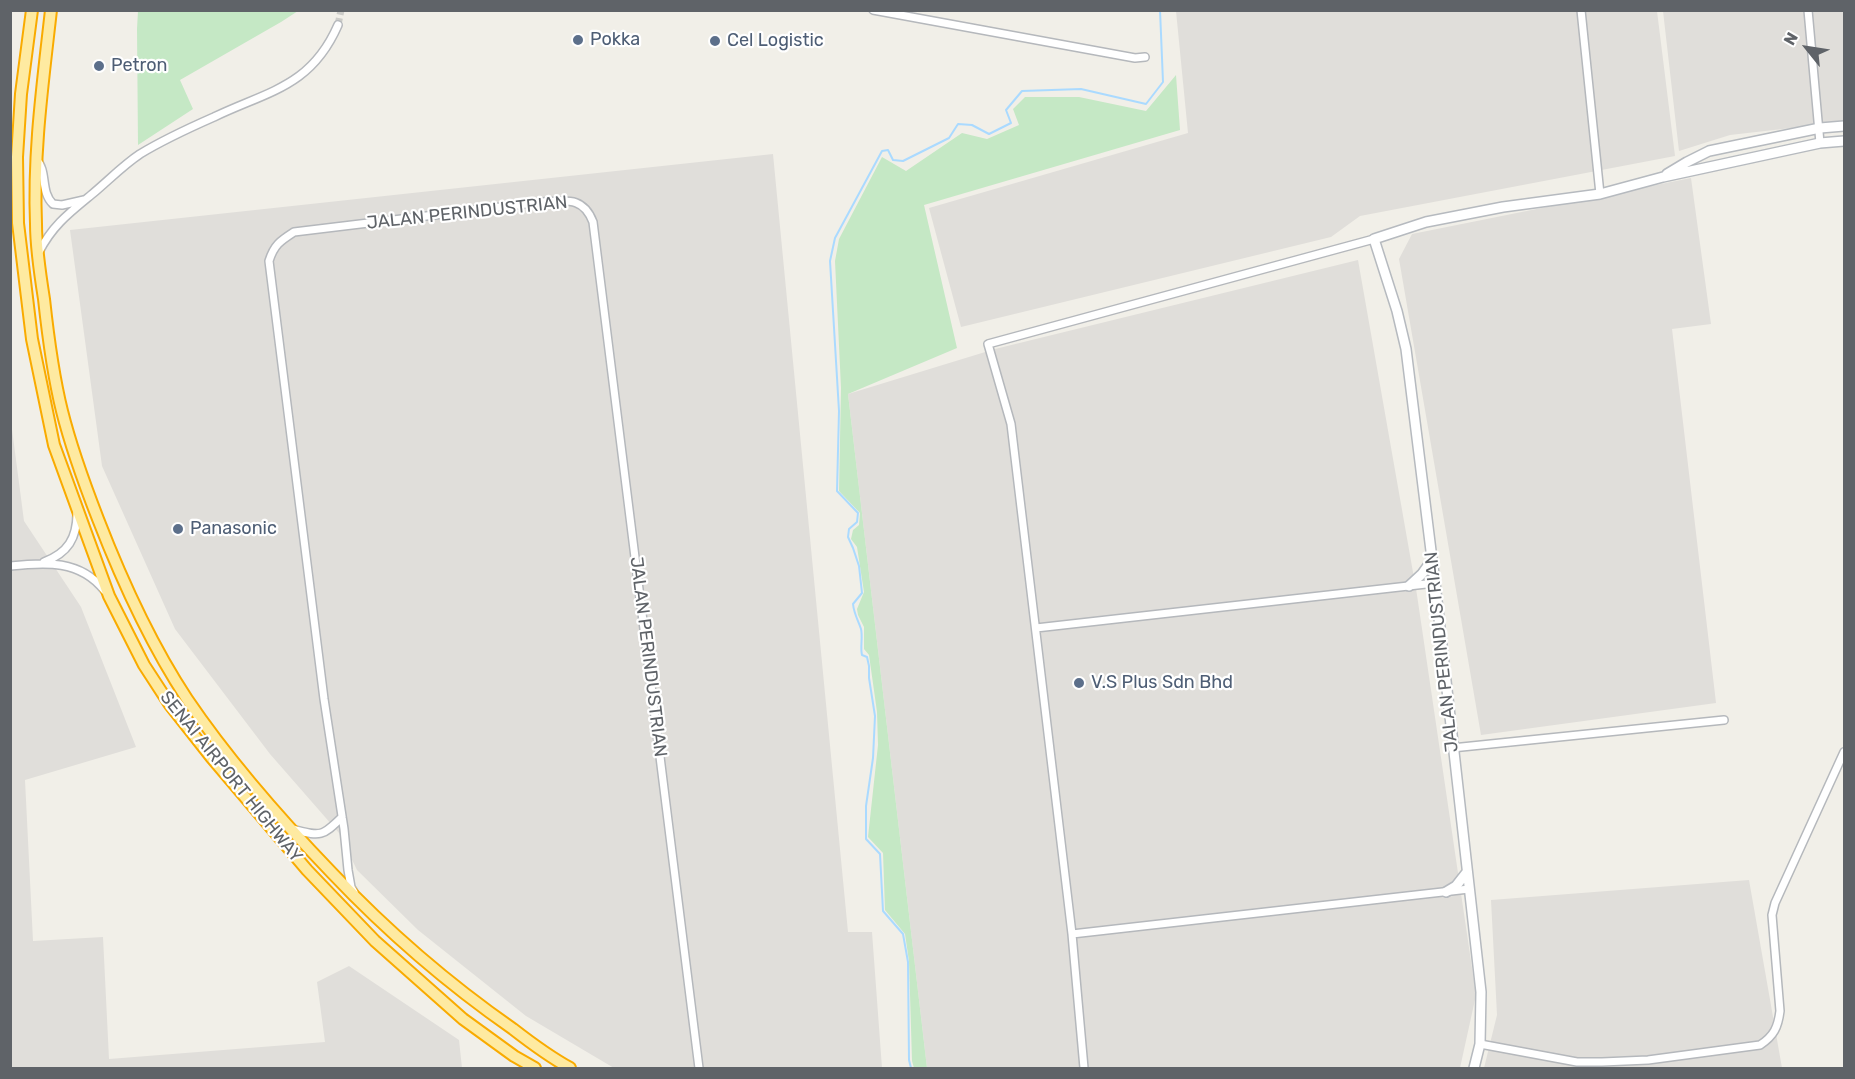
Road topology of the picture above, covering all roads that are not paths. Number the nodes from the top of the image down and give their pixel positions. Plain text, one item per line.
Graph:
1 (33, 10) edge
2 (51, 10) edge
3 (873, 10) edge
4 (1581, 10) edge
5 (1808, 10) edge
6 (338, 25) tunnel mouth
7 (1145, 57) dead end
8 (1845, 126) edge
9 (1820, 128) junction
10 (1845, 141) edge
11 (1820, 142) junction
12 (36, 158) junction
13 (1663, 177) junction
14 (1600, 194) junction
15 (86, 199) junction
16 (1374, 238) junction
17 (38, 254) junction
18 (76, 510) junction
19 (1432, 560) junction
20 (42, 562) junction
21 (10, 566) edge
22 (1435, 583) junction
23 (1409, 586) junction
24 (109, 596) junction
25 (1036, 628) junction
26 (1724, 720) dead end
27 (1452, 748) junction
28 (1845, 752) edge
29 (342, 817) junction
30 (290, 829) junction
31 (1467, 872) junction
32 (1468, 890) junction
33 (1446, 892) junction
34 (362, 905) junction
35 (1072, 934) junction
36 (1480, 1044) junction
37 (535, 1068) edge
38 (570, 1068) edge
39 (699, 1068) edge
40 (1084, 1068) edge
41 (1474, 1068) edge

1 - 18 highway, SENAI AIRPORT HIGHWAY
2 - 12 highway, SENAI AIRPORT HIGHWAY
3 - 7 street
4 - 14 street
5 - 9 street
6 - 15 street
8 - 9 main road
9 - 11 street
9 - 13 main road
10 - 11 main road
11 - 13 main road
12 - 15 street
12 - 17 highway, SENAI AIRPORT HIGHWAY
13 - 14 main road
14 - 16 main road
15 - 17 street
16 - 19 main road, JALAN PERINDUSTRIAN
16 - 25 street
17 - 30 highway, SENAI AIRPORT HIGHWAY
18 - 20 street
18 - 24 highway, SENAI AIRPORT HIGHWAY
19 - 22 main road, JALAN PERINDUSTRIAN
19 - 23 main road
20 - 21 street
20 - 24 street
22 - 23 street
22 - 27 main road, JALAN PERINDUSTRIAN
23 - 25 street
24 - 37 highway, SENAI AIRPORT HIGHWAY
25 - 35 street
26 - 27 street
27 - 31 main road, JALAN PERINDUSTRIAN
28 - 36 street
29 - 30 street
29 - 34 street
29 - 39 street, JALAN PERINDUSTRIAN
30 - 34 highway, SENAI AIRPORT HIGHWAY
31 - 32 main road, JALAN PERINDUSTRIAN
31 - 33 main road
32 - 33 street
32 - 36 main road, JALAN PERINDUSTRIAN
33 - 35 street
34 - 38 highway, SENAI AIRPORT HIGHWAY
35 - 40 street
36 - 41 main road, JALAN PERINDUSTRIAN

